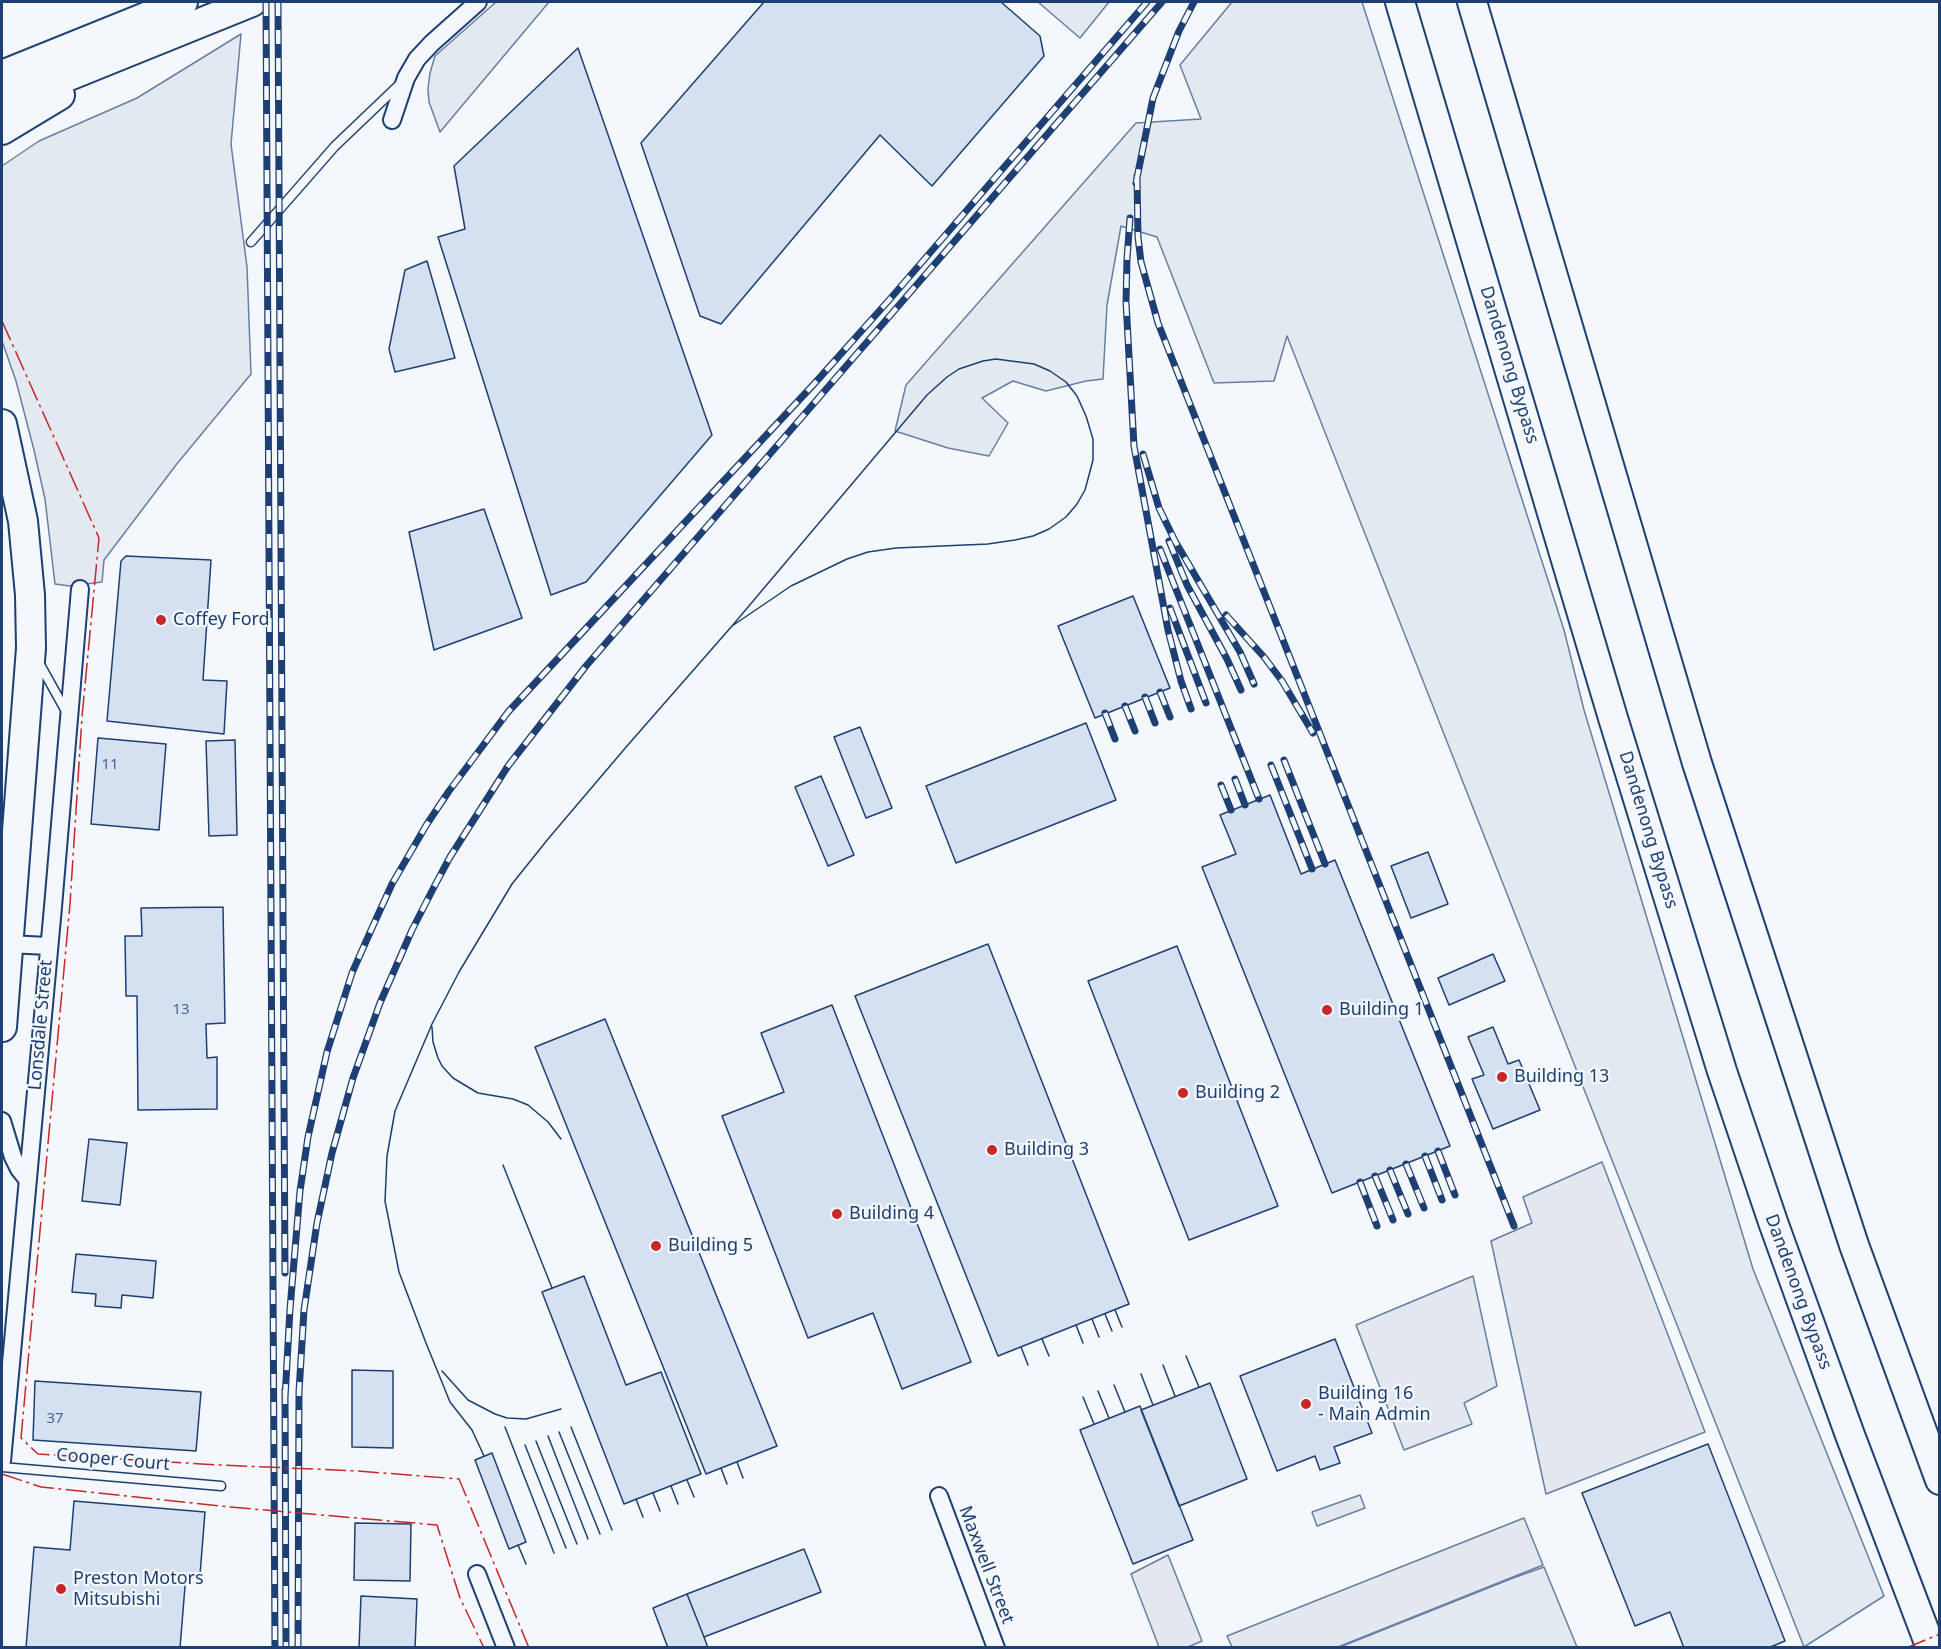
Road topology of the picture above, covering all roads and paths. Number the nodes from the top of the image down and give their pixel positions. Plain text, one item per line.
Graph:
1 (183, 2) edge
2 (478, 2) edge
3 (1400, 2) edge
4 (1473, 2) edge
5 (246, 4) edge
6 (150, 43) junction
7 (2, 75) edge
8 (405, 80) junction
9 (2, 103) edge
10 (392, 120) dead end
11 (2, 130) edge
12 (251, 242) dead end
13 (2, 424) edge
14 (80, 589) dead end
15 (31, 648) junction
16 (69, 716) junction
17 (4, 944) edge
18 (48, 946) junction
19 (2, 1027) edge
20 (2, 1121) edge
21 (27, 1179) junction
22 (2, 1461) edge
23 (2, 1467) edge
24 (1940, 1480) edge
25 (221, 1486) dead end
26 (939, 1496) dead end
27 (477, 1575) dead end
28 (1921, 1620) junction
29 (506, 1647) edge
30 (996, 1647) edge
31 (1906, 1647) edge
32 (1931, 1647) edge

1 - 7 highway
2 - 8 street
3 - 28 highway, Dandenong Bypass
4 - 24 highway
5 - 6 highway
6 - 9 highway
6 - 11 highway
8 - 10 street
8 - 12 lane
13 - 15 highway
14 - 16 street, Lonsdale Street
15 - 16 lane
15 - 17 highway
16 - 18 street, Lonsdale Street
17 - 18 street
17 - 19 highway
18 - 21 street, Lonsdale Street
20 - 21 street
21 - 22 street, Lonsdale Street
23 - 25 lane, Cooper Court
26 - 30 street, Maxwell Street
27 - 29 street
28 - 31 highway
28 - 32 highway, Dandenong Bypass

